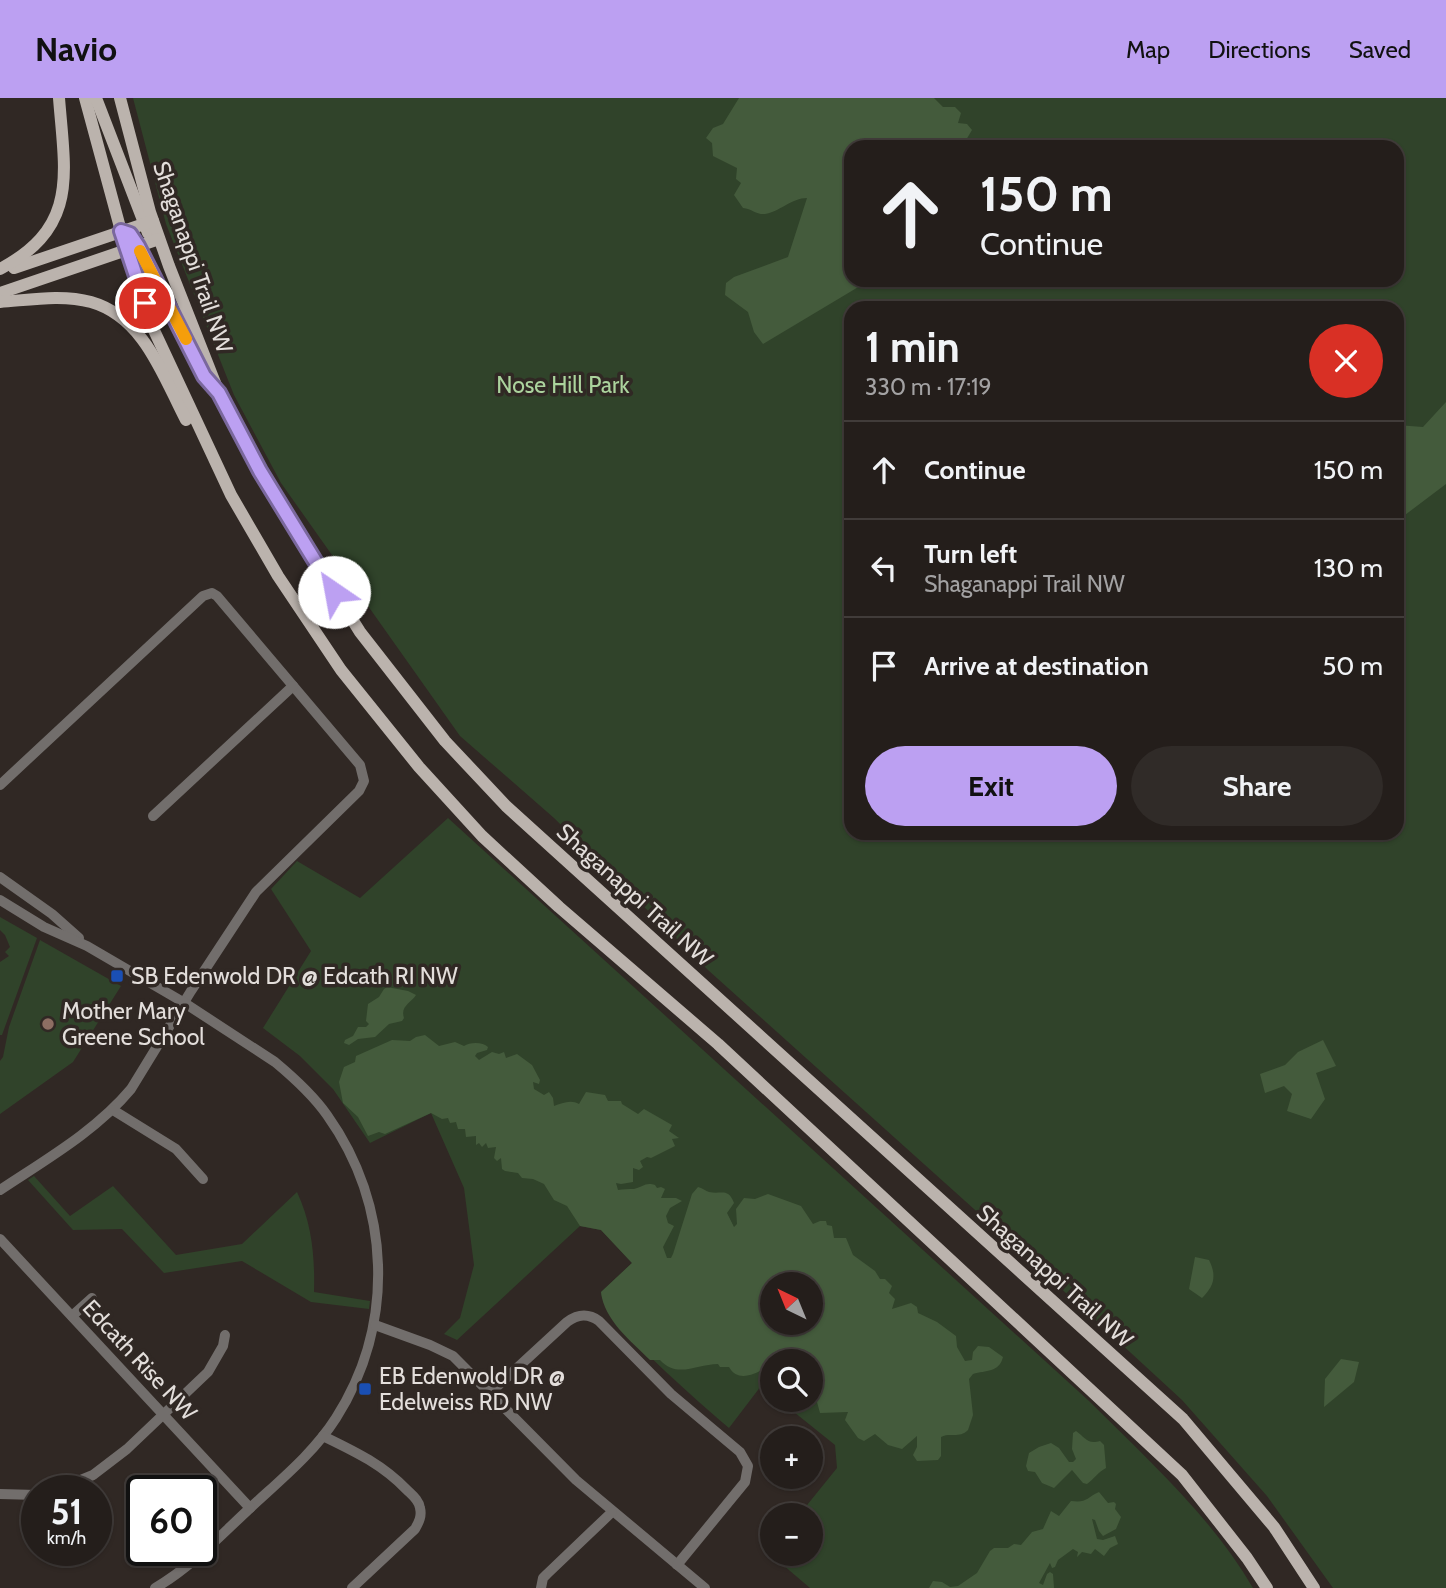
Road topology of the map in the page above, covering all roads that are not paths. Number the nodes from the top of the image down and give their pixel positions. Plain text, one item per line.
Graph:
1 (59, 98) edge
2 (85, 98) edge
3 (96, 98) edge
4 (120, 98) edge
5 (149, 222) junction
6 (121, 231) junction
7 (159, 239) junction
8 (133, 248) junction
9 (0, 271) edge
10 (0, 293) edge
11 (0, 302) edge
12 (219, 393) junction
13 (210, 453) junction
14 (293, 686) junction
15 (0, 785) edge
16 (153, 816) dead end
17 (0, 877) edge
18 (0, 900) edge
19 (88, 946) junction
20 (183, 1002) junction
21 (113, 1110) junction
22 (203, 1179) dead end
23 (0, 1190) edge
24 (0, 1239) edge
25 (92, 1298) dead end
26 (72, 1316) junction
27 (374, 1325) junction
28 (225, 1335) dead end
29 (491, 1392) junction
30 (164, 1414) junction
31 (323, 1436) junction
32 (92, 1475) edge
33 (0, 1494) edge
34 (21, 1494) edge
35 (250, 1508) junction
36 (612, 1512) junction
37 (677, 1565) junction
38 (157, 1588) edge
39 (352, 1588) edge
40 (541, 1588) edge
41 (705, 1588) edge
42 (1267, 1588) edge
43 (1314, 1588) edge

1 - 9 main road
2 - 6 main road
3 - 5 main road
4 - 5 main road, Shaganappi Trail NW
5 - 6 main road
5 - 7 main road, Shaganappi Trail NW
6 - 8 main road
6 - 9 main road
7 - 8 main road
7 - 12 main road, Shaganappi Trail NW
8 - 10 main road
8 - 12 main road
8 - 13 main road
11 - 13 main road
12 - 43 main road, Shaganappi Trail NW
13 - 42 main road
14 - 15 street
14 - 16 street
14 - 20 street
17 - 19 street
18 - 19 street
19 - 20 street
20 - 21 street
20 - 27 street
21 - 22 street
21 - 23 street
24 - 26 street, Edcath Rise NW
25 - 26 street
26 - 30 street, Edcath Rise NW
27 - 29 street
27 - 31 street
28 - 30 street
29 - 36 street
29 - 37 street
30 - 32 street
30 - 35 street, Edcath Rise NW
31 - 35 street
31 - 39 street
33 - 34 street
35 - 38 street
36 - 37 street
36 - 40 street
37 - 41 street

